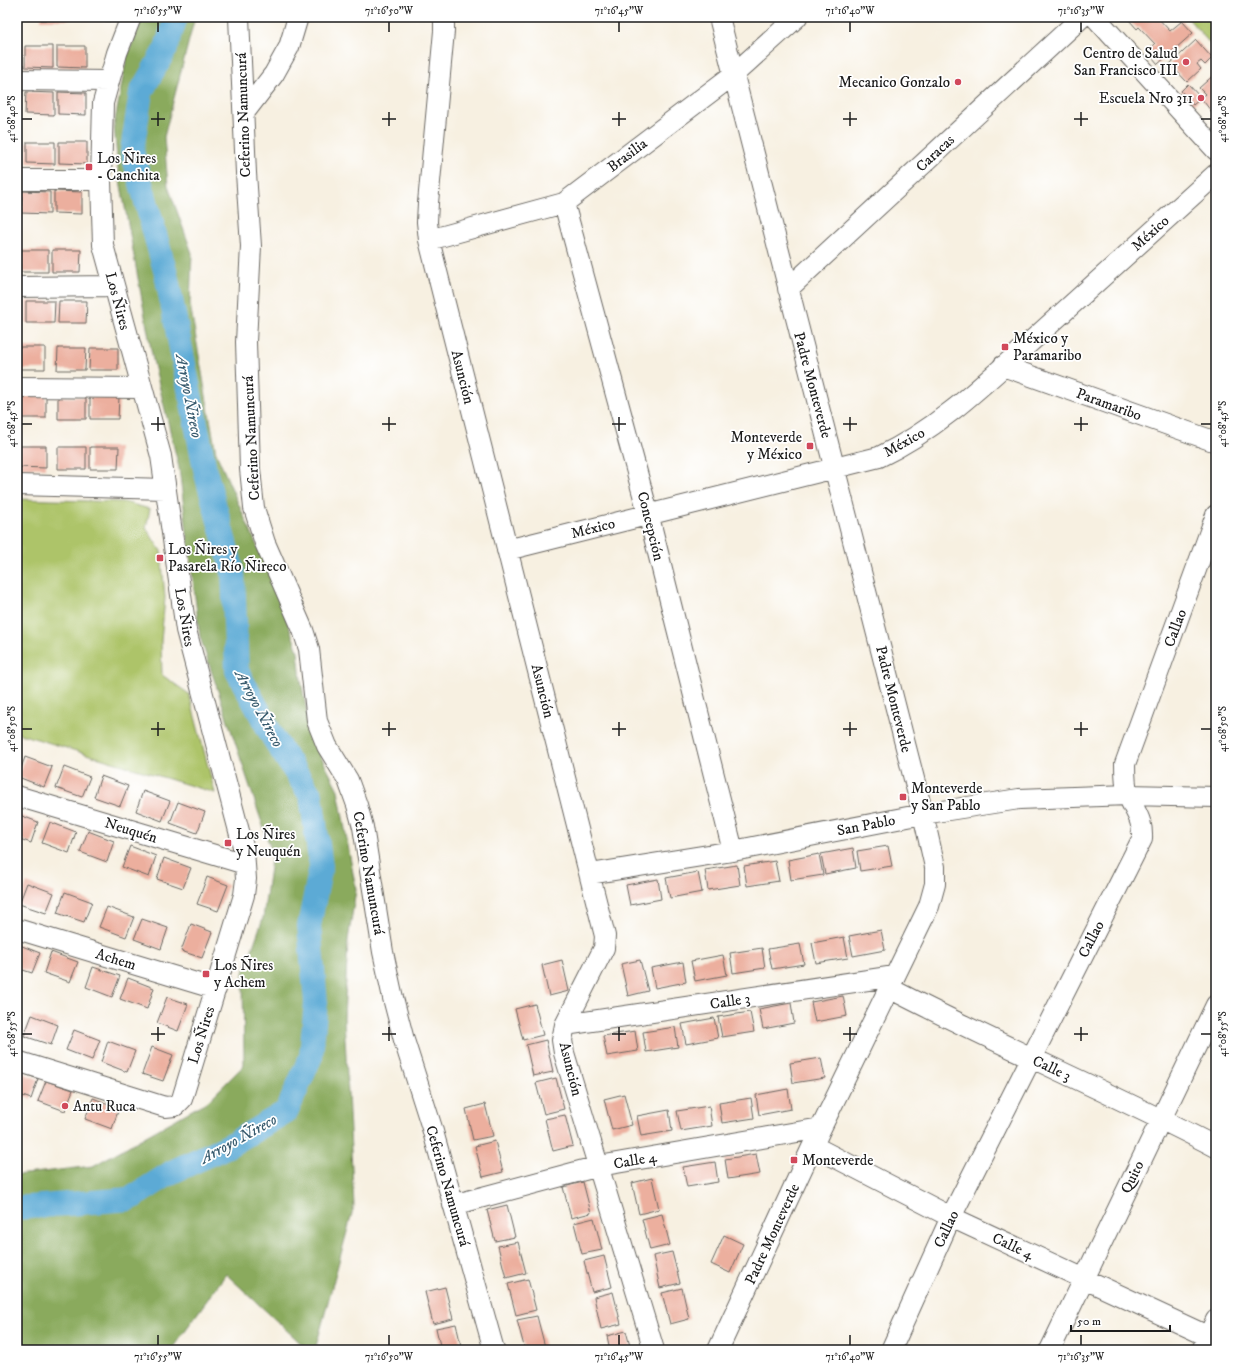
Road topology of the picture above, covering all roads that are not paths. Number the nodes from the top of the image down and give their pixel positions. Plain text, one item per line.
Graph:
1 (131, 17) edge
2 (239, 17) edge
3 (298, 17) edge
4 (444, 17) edge
5 (719, 17) edge
6 (797, 17) edge
7 (1082, 17) edge
8 (1095, 17) edge
9 (733, 74) junction
10 (17, 80) edge
11 (108, 81) junction
12 (244, 113) junction
13 (1216, 150) edge
14 (1216, 174) edge
15 (17, 180) edge
16 (101, 180) junction
17 (564, 203) junction
18 (429, 240) junction
19 (113, 286) junction
20 (17, 287) edge
21 (788, 289) junction
22 (1003, 366) junction
23 (17, 387) edge
24 (142, 388) junction
25 (1216, 442) edge
26 (835, 468) junction
27 (17, 485) edge
28 (166, 489) junction
29 (648, 513) junction
30 (1216, 515) edge
31 (507, 550) junction
32 (1128, 795) junction
33 (17, 796) edge
34 (1216, 797) edge
35 (923, 814) junction
36 (733, 851) junction
37 (245, 864) junction
38 (590, 874) junction
39 (17, 929) edge
40 (892, 982) junction
41 (216, 989) junction
42 (1216, 1006) edge
43 (565, 1026) junction
44 (1031, 1058) junction
45 (17, 1060) edge
46 (1160, 1118) junction
47 (821, 1128) junction
48 (813, 1146) junction
49 (1216, 1147) edge
50 (599, 1166) junction
51 (453, 1205) junction
52 (951, 1218) junction
53 (1084, 1278) junction
54 (1211, 1336) edge
55 (494, 1350) edge
56 (654, 1350) edge
57 (718, 1350) edge
58 (892, 1350) edge
59 (1050, 1350) edge

1 - 11 street, Los Ñires
2 - 12 street, Ceferino Namuncurá
3 - 12 street
4 - 18 street, Asunción
5 - 9 street, Padre Monteverde
6 - 9 street, Brasilia
7 - 21 street, Caracas
8 - 13 street
9 - 17 street, Brasilia
9 - 21 street, Padre Monteverde
10 - 11 street
11 - 16 street, Los Ñires
12 - 51 street, Ceferino Namuncurá
14 - 22 street, México
15 - 16 street
16 - 19 street, Los Ñires
17 - 18 street, Brasilia
17 - 29 street, Concepción
18 - 31 street, Asunción
19 - 20 street
19 - 24 street, Los Ñires
21 - 26 street, Padre Monteverde
22 - 25 street, Paramaribo
22 - 26 street, México
23 - 24 street
24 - 28 street, Los Ñires
26 - 29 street, México
26 - 35 street, Padre Monteverde
27 - 28 street
28 - 37 street, Los Ñires
29 - 31 street, México
29 - 36 street, Concepción
30 - 32 street, Callao
31 - 38 street, Asunción
32 - 34 street, San Pablo
32 - 35 street, San Pablo
32 - 44 street, Callao
33 - 37 street, Neuquén
35 - 36 street, San Pablo
35 - 40 street, Padre Monteverde
36 - 38 street, San Pablo
37 - 41 street, Los Ñires
38 - 43 street, Asunción
39 - 41 street, Achem
40 - 43 street, Calle 3
40 - 44 street, Calle 3
40 - 47 street, Padre Monteverde
41 - 45 street, Los Ñires
42 - 46 street, Quito
43 - 50 street, Asunción
44 - 46 street, Calle 3
44 - 52 street, Callao
46 - 49 street, Calle 3
46 - 53 street, Quito
47 - 48 street, Padre Monteverde
47 - 50 street, Calle 4
48 - 52 street, Calle 4
48 - 57 street, Padre Monteverde
50 - 51 street, Calle 4
50 - 56 street, Asunción
51 - 55 street, Ceferino Namuncurá
52 - 53 street, Calle 4
52 - 58 street, Callao
53 - 54 street, Calle 4
53 - 59 street, Quito

